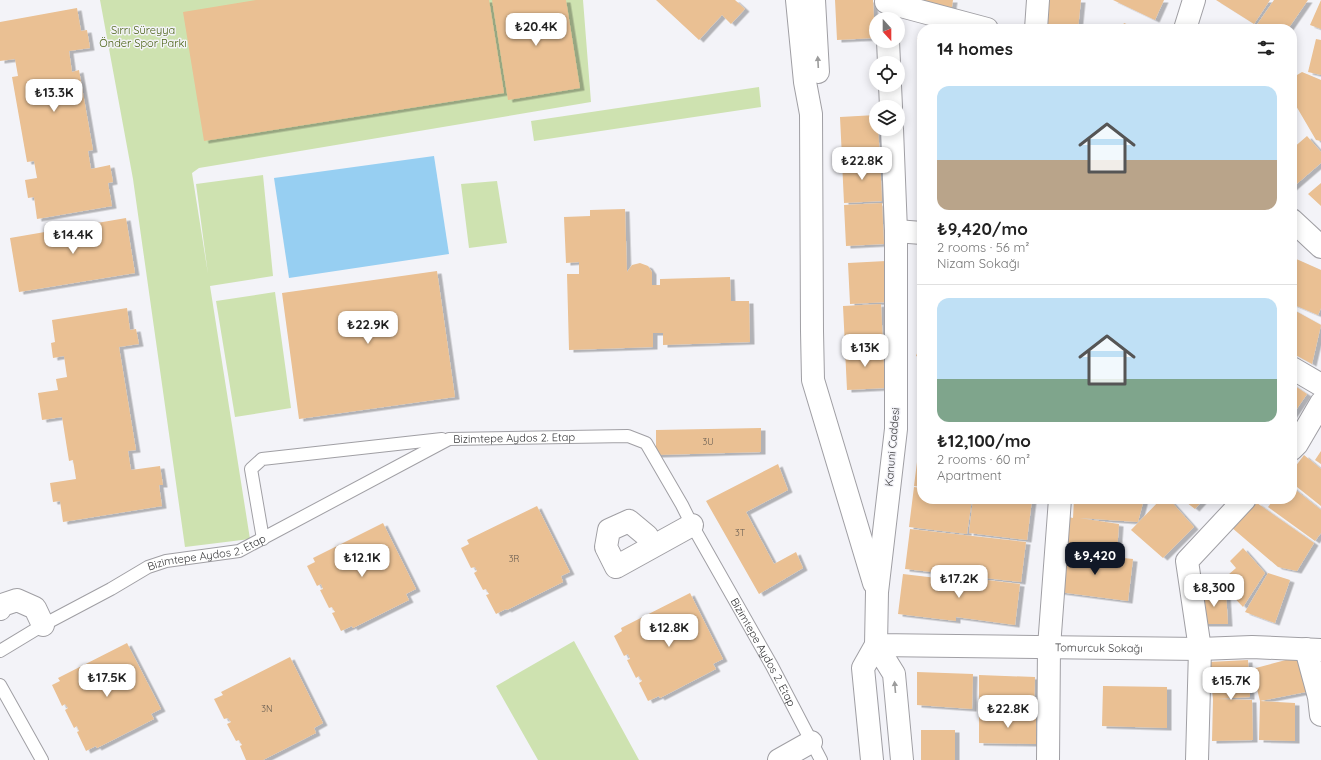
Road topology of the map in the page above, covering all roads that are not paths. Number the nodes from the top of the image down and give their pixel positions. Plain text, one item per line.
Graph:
1 (797, 0) edge
2 (814, 0) edge
3 (1038, 0) edge
4 (1194, 0) edge
5 (886, 7) edge
6 (965, 24) edge
7 (1036, 24) edge
8 (1187, 24) edge
9 (811, 114) junction
10 (892, 136) edge
11 (1297, 225) edge
12 (896, 231) junction
13 (917, 233) edge
14 (1321, 247) edge
15 (1297, 371) edge
16 (1321, 385) edge
17 (1321, 403) edge
18 (449, 438) junction
19 (1297, 444) edge
20 (1060, 504) edge
21 (1240, 504) edge
22 (692, 525) junction
23 (647, 536) dead end
24 (263, 538) junction
25 (877, 592) junction
26 (0, 609) edge
27 (43, 625) junction
28 (876, 645) junction
29 (1048, 647) junction
30 (1200, 649) junction
31 (1313, 649) edge
32 (0, 651) edge
33 (0, 685) edge
34 (1321, 715) edge
35 (816, 751) edge
36 (42, 760) edge
37 (779, 760) edge
38 (872, 760) edge
39 (902, 760) edge
40 (1048, 760) edge
41 (1197, 760) edge

1 - 9 street
9 -> 2 street
3 - 7 street
4 - 8 street
5 - 6 street
9 - 25 street
10 - 12 street, Kanuni Caddesi
11 - 14 street
12 - 13 street
12 - 25 street, Kanuni Caddesi
15 - 16 street
17 - 19 street
18 - 22 lane, Bizimtepe Aydos 2. Etap
18 - 24 lane, Bizimtepe Aydos 2. Etap
18 - 24 lane
20 - 29 street
21 - 30 street
22 - 23 street
22 - 35 lane, Bizimtepe Aydos 2. Etap
24 - 27 lane, Bizimtepe Aydos 2. Etap
25 - 28 street, Kanuni Caddesi
26 - 27 street
27 - 32 lane, Bizimtepe Aydos 2. Etap
28 - 29 street, Tomurcuk Sokağı
28 - 38 street, Kanuni Caddesi
39 -> 28 street
29 - 30 street, Tomurcuk Sokağı
29 - 40 street
30 - 31 street, Tomurcuk Sokağı
30 - 41 street
31 - 34 street
33 - 36 lane
35 - 37 street

